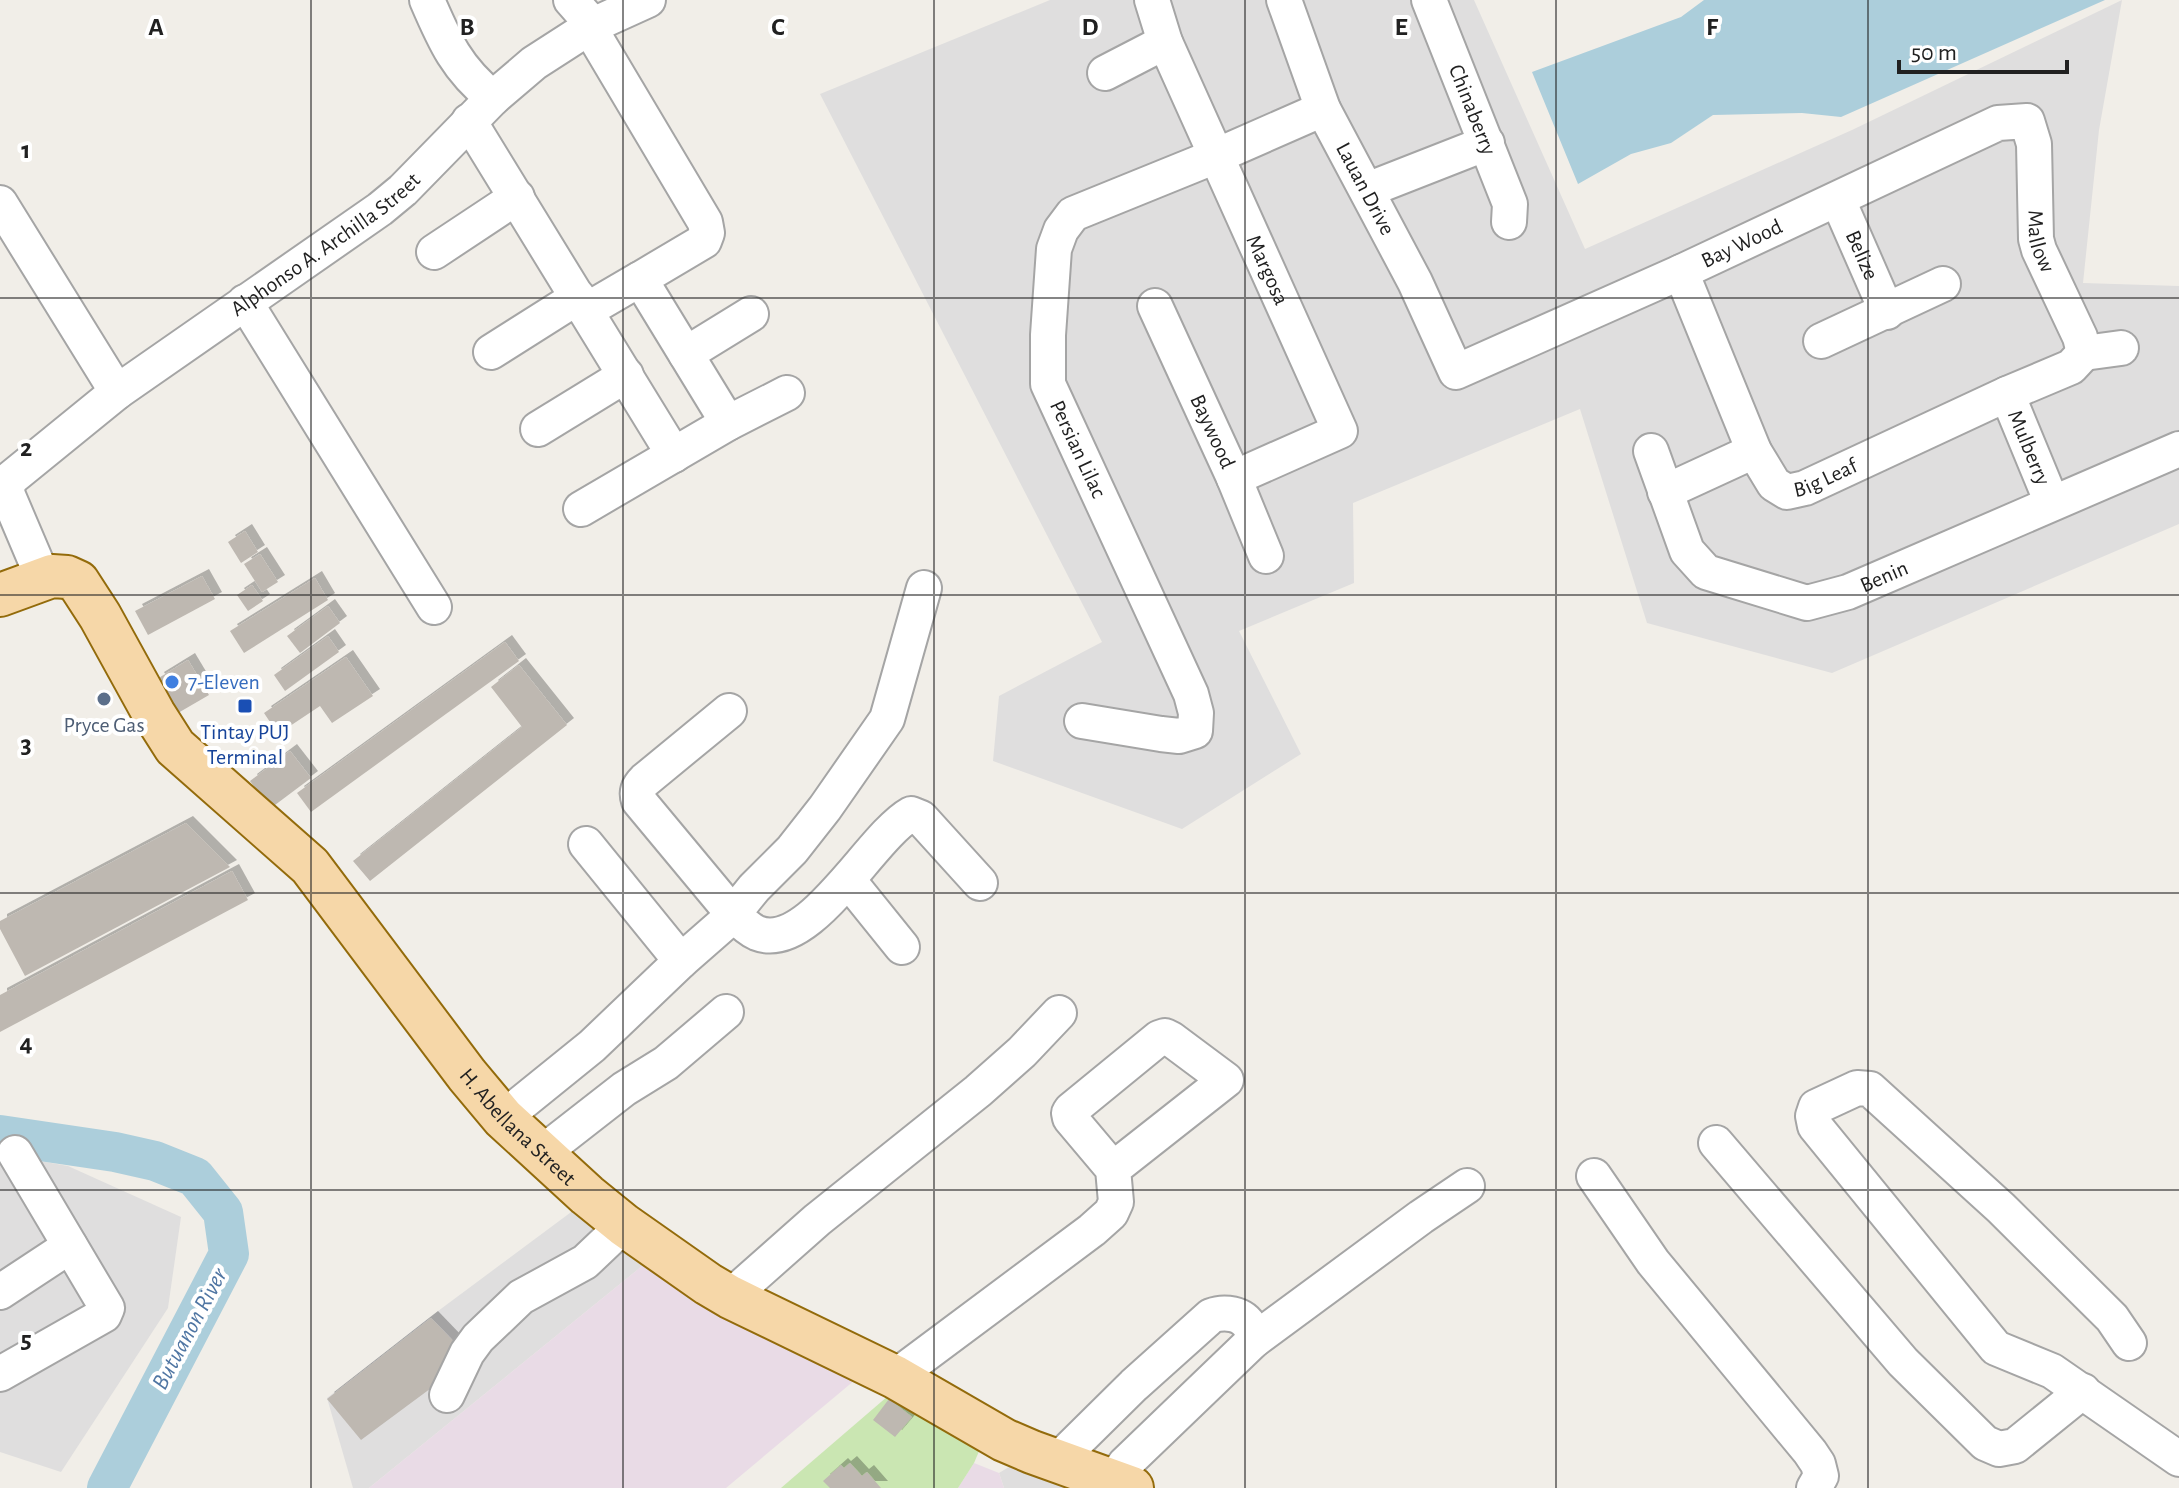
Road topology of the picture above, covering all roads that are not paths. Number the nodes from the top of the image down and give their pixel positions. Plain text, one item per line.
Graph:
1 (427, 0) edge
2 (648, 0) edge
3 (1152, 0) edge
4 (1284, 0) edge
5 (1429, 0) edge
6 (584, 17) edge
7 (1165, 42) junction
8 (1105, 73) dead end
9 (481, 109) junction
10 (1323, 109) junction
11 (2027, 121) joint
12 (1487, 143) junction
13 (1216, 156) junction
14 (1367, 190) junction
15 (517, 197) junction
16 (1838, 200) junction
17 (0, 203) edge
18 (1509, 222) dead end
19 (434, 252) dead end
20 (1681, 272) junction
21 (640, 279) junction
22 (1943, 284) dead end
23 (245, 302) junction
24 (582, 303) junction
25 (1155, 306) dead end
26 (1887, 312) junction
27 (751, 314) dead end
28 (1821, 341) dead end
29 (2121, 348) dead end
30 (491, 352) dead end
31 (2084, 353) junction
32 (686, 354) junction
33 (1456, 372) joint
34 (626, 375) junction
35 (117, 392) junction
36 (787, 393) dead end
37 (2007, 394) junction
38 (728, 423) junction
39 (538, 429) dead end
40 (2179, 449) edge
41 (1651, 451) dead end
42 (1754, 451) junction
43 (674, 455) junction
44 (1234, 478) junction
45 (3, 488) edge
46 (1665, 492) junction
47 (2052, 503) junction
48 (581, 509) dead end
49 (1266, 556) dead end
50 (55, 577) junction
51 (924, 588) dead end
52 (0, 595) edge
53 (434, 607) dead end
54 (729, 711) dead end
55 (1082, 721) dead end
56 (586, 844) dead end
57 (848, 880) junction
58 (980, 883) dead end
59 (733, 914) junction
60 (902, 947) dead end
61 (681, 961) junction
62 (726, 1012) dead end
63 (1059, 1013) dead end
64 (503, 1118) junction
65 (1716, 1143) dead end
66 (15, 1153) dead end
67 (542, 1153) junction
68 (1113, 1169) dead end
69 (1594, 1176) dead end
70 (1467, 1186) dead end
71 (624, 1225) junction
72 (70, 1246) junction
73 (0, 1292) edge
74 (730, 1297) junction
75 (1253, 1341) junction
76 (2129, 1343) dead end
77 (0, 1374) edge
78 (895, 1377) junction
79 (2083, 1391) junction
80 (447, 1395) dead end
81 (2179, 1459) edge
82 (1057, 1461) junction
83 (1122, 1485) edge
84 (1814, 1488) edge

1 - 9 street
2 - 6 street, Alphonso A. Archilla Street
3 - 7 street, Margosa
4 - 10 street, Lauan Drive
5 - 12 street, Chinaberry
6 - 9 street, Alphonso A. Archilla Street
6 - 21 street
7 - 8 street
7 - 13 street, Margosa
9 - 15 street
9 - 23 street, Alphonso A. Archilla Street
10 - 13 street, Persian Lilac
10 - 14 street, Lauan Drive
11 - 16 street, Bay Wood
11 - 31 street, Mallow
12 - 14 street
12 - 18 street, Chinaberry
13 - 44 street, Margosa
13 - 55 street, Persian Lilac
14 - 33 street, Lauan Drive
15 - 19 street
15 - 24 street
16 - 20 street, Bay Wood
16 - 26 street, Belize
17 - 35 street
20 - 33 street, Bay Wood
20 - 42 street, Big Leaf
21 - 24 street
21 - 32 street
22 - 26 street
23 - 35 street, Alphonso A. Archilla Street
23 - 53 street
24 - 30 street
24 - 34 street
25 - 44 street, Baywood
26 - 28 street
27 - 32 street
29 - 31 street
31 - 37 street, Big Leaf
32 - 38 street
34 - 39 street
34 - 43 street
35 - 45 street, Alphonso A. Archilla Street
36 - 38 street
37 - 42 street, Big Leaf
37 - 47 street, Mulberry
38 - 43 street
40 - 47 street, Benin
41 - 46 street, Benin
42 - 46 street
43 - 48 street
44 - 49 street, Baywood
45 - 50 street
46 - 47 street, Benin
50 - 52 main road
50 - 64 main road, H. Abellana Street
51 - 59 street
54 - 59 street
56 - 61 street
57 - 58 street
57 - 59 street
57 - 60 street
59 - 61 street
61 - 64 street
62 - 67 street
63 - 74 street
64 - 67 main road, H. Abellana Street
65 - 79 street
66 - 72 street
67 - 71 main road, H. Abellana Street
68 - 78 street
69 - 84 street
70 - 75 street
71 - 74 main road, H. Abellana Street
71 - 80 street
72 - 73 street
72 - 77 street
74 - 78 main road, H. Abellana Street
75 - 82 street
75 - 83 street
76 - 79 street
78 - 82 main road, H. Abellana Street
79 - 81 street
82 - 83 main road, H. Abellana Street

